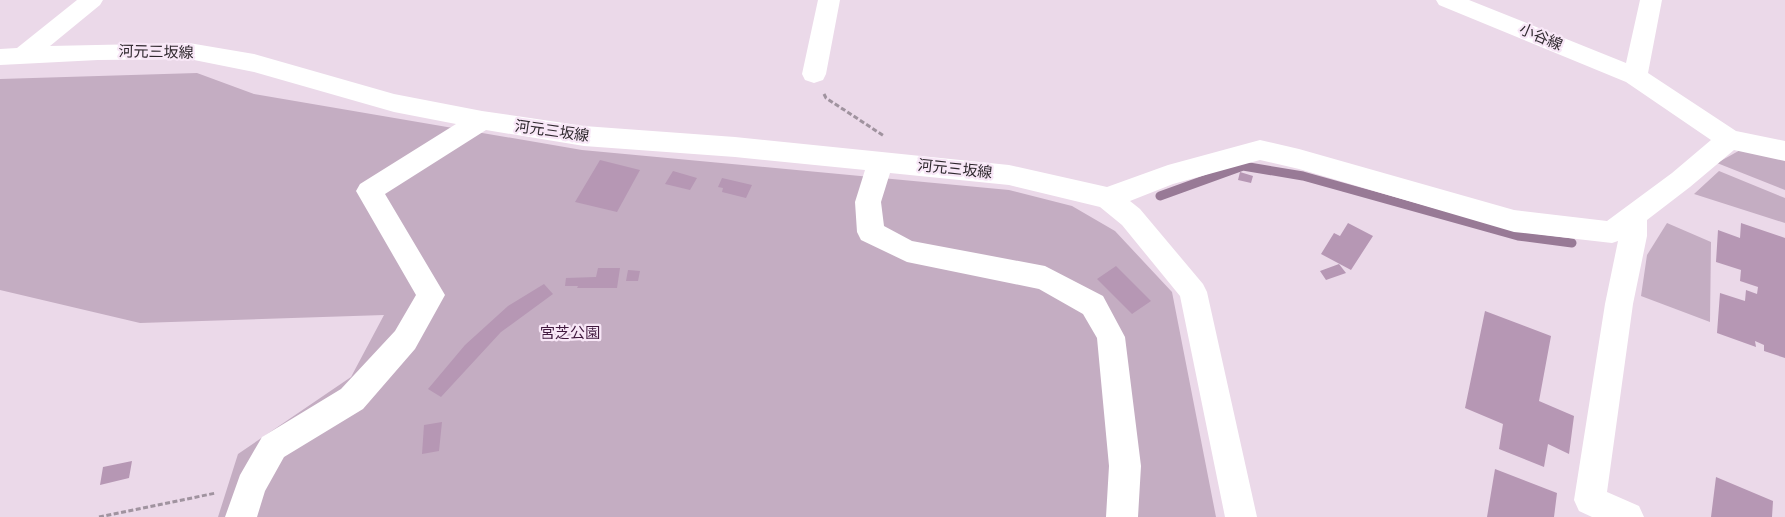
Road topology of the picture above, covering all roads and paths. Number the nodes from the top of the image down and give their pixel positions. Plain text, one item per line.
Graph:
1 (92, 0) edge
2 (829, 0) edge
3 (1448, 0) edge
4 (1651, 0) edge
5 (11, 57) edge
6 (814, 74) joint
7 (1635, 76) junction
8 (482, 120) junction
9 (1729, 139) junction
10 (886, 151) junction
11 (1785, 151) edge
12 (1108, 198) junction
13 (1634, 216) junction
14 (251, 486) junction
15 (1589, 508) edge
16 (99, 517) edge
17 (241, 517) edge
18 (1122, 517) edge
19 (1242, 517) edge
20 (1628, 517) edge

1 - 5 street
2 - 6 street
3 - 7 street, 小谷線
4 - 7 street
5 - 8 street, 河元三坂線
6 - 10 path
7 - 9 street, 小谷線
8 - 10 street, 河元三坂線
8 - 14 street
9 - 11 street
9 - 13 street
10 - 12 street, 河元三坂線
10 - 18 street
12 - 13 street
12 - 19 street
13 - 15 street
14 - 16 path
14 - 17 street
15 - 20 street

